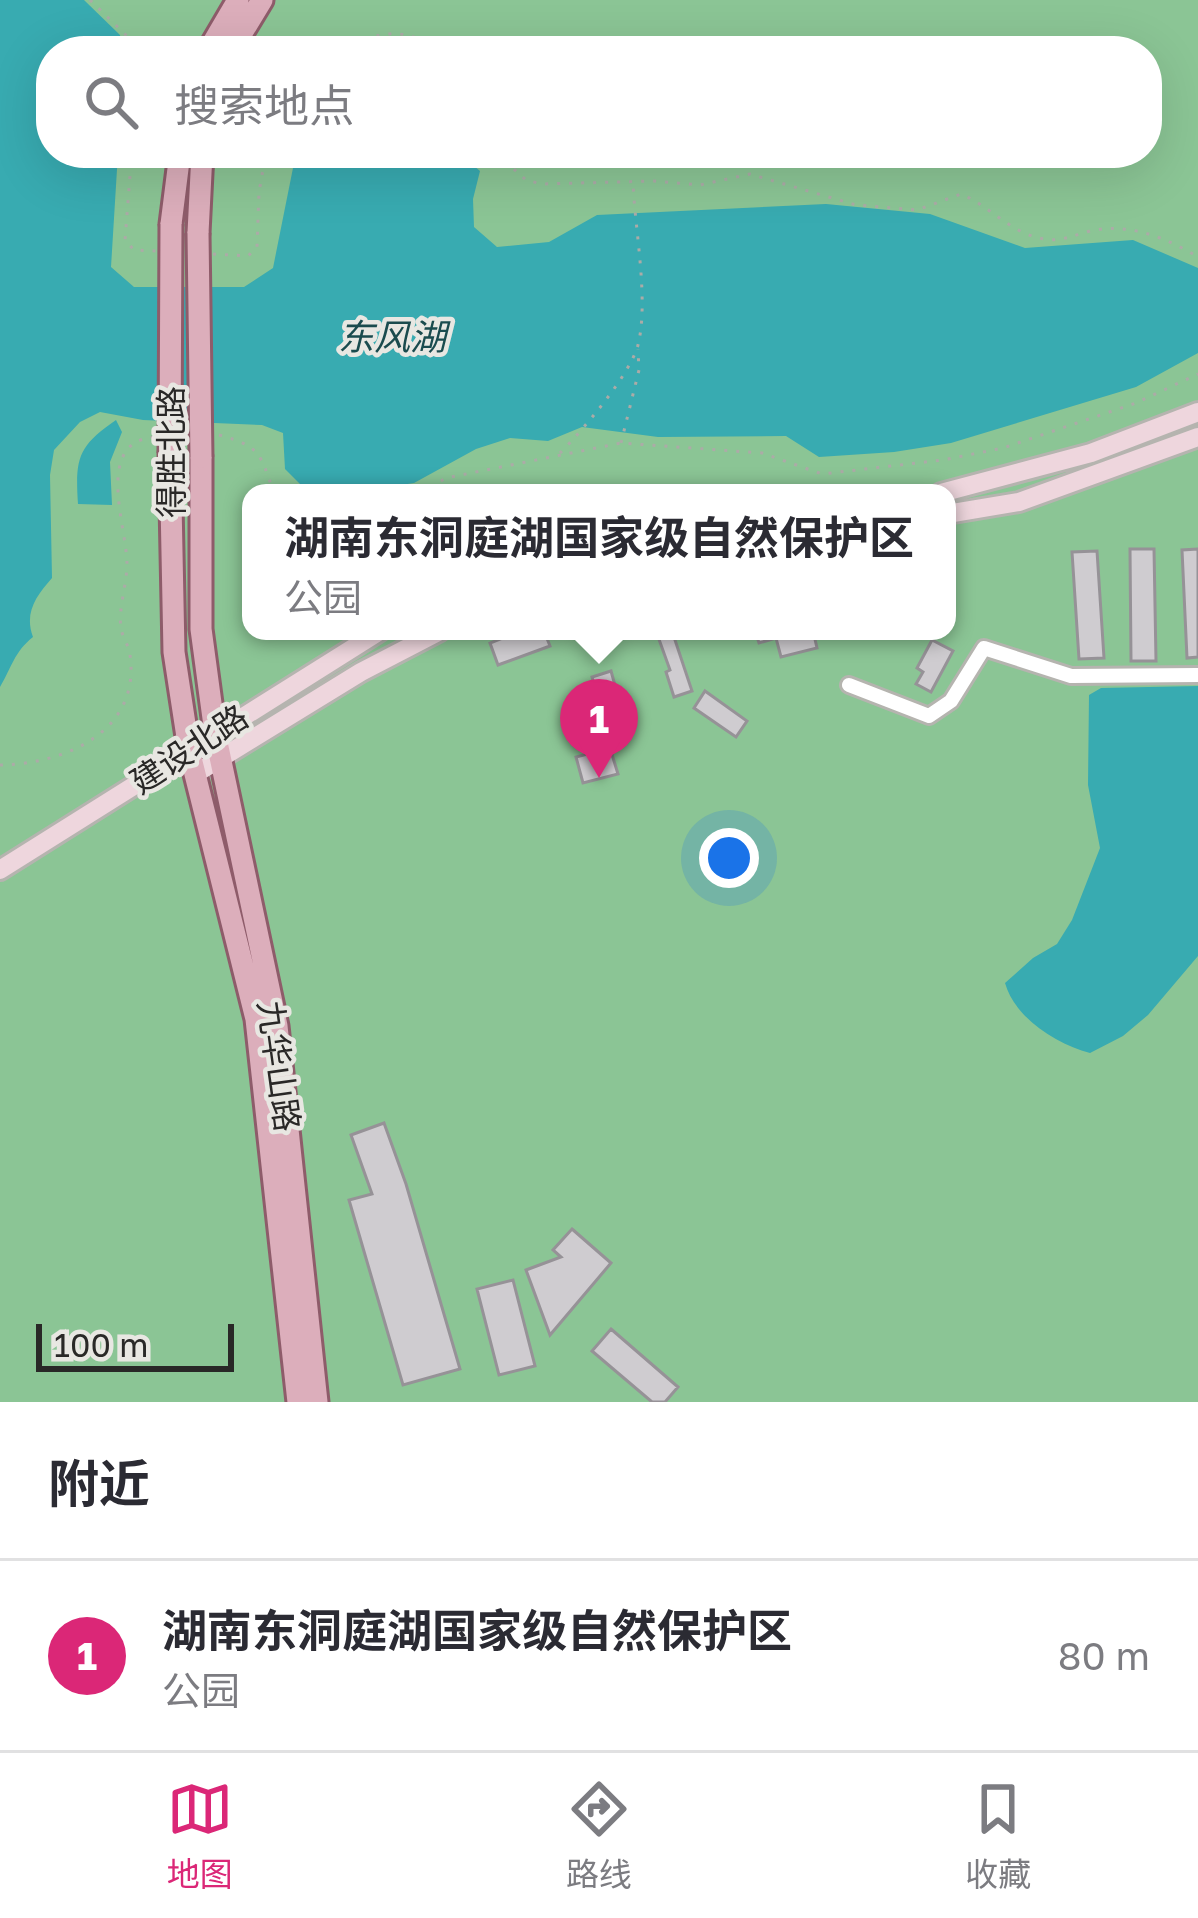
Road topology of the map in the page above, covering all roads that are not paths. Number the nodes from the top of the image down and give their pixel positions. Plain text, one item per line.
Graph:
1 (238, 0) edge
2 (262, 0) edge
3 (217, 36) edge
4 (240, 36) edge
5 (178, 168) edge
6 (201, 168) edge
7 (1198, 412) edge
8 (1198, 437) edge
9 (956, 489) edge
10 (956, 512) edge
11 (365, 640) edge
12 (423, 640) edge
13 (1198, 675) edge
14 (849, 685) dead end
15 (215, 733) junction
16 (189, 750) junction
17 (220, 758) junction
18 (195, 774) junction
19 (0, 870) edge
20 (298, 1402) edge
21 (317, 1402) edge

1 - 3 main road
2 - 4 main road
5 - 16 main road, 得胜北路, bridge
6 - 15 main road, 得胜北路, bridge
7 - 9 main road
8 - 10 main road
11 - 15 main road, 建设北路
12 - 17 main road
13 - 14 street
15 - 16 main road, 建设北路
15 - 17 main road, 九华山路
16 - 18 main road, 九华山路
16 - 19 main road, 建设北路
17 - 18 main road
17 - 21 main road, 九华山路
18 - 20 main road, 九华山路

